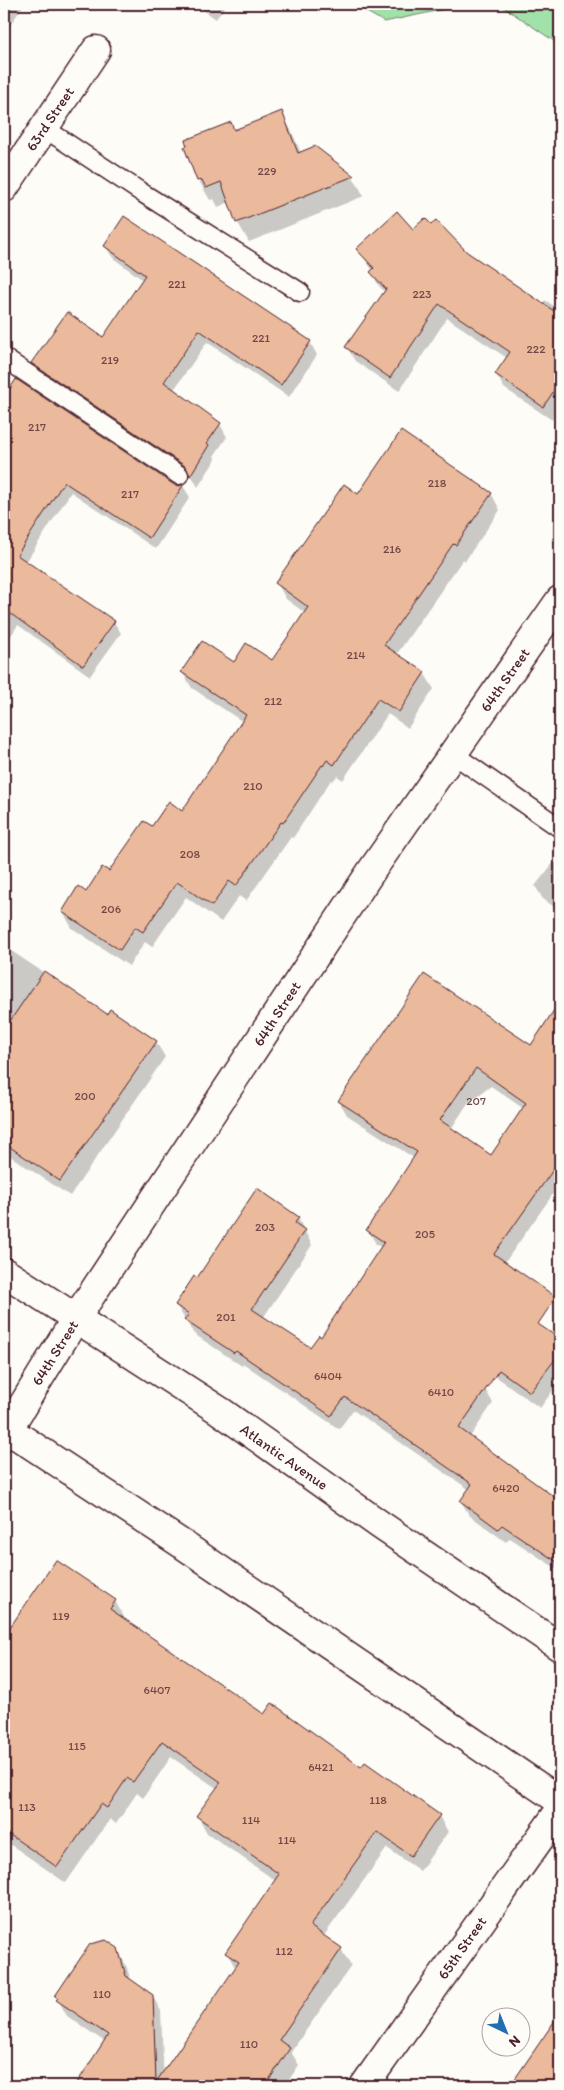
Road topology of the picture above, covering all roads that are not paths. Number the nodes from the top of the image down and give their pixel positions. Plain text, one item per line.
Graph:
1 (96, 50) dead end
2 (44, 128) junction
3 (4, 188) edge
4 (300, 292) dead end
5 (4, 358) edge
6 (179, 475) dead end
7 (560, 600) edge
8 (453, 754) junction
9 (560, 828) edge
10 (4, 1272) edge
11 (76, 1318) junction
12 (5, 1431) edge
13 (560, 1647) edge
14 (560, 1801) edge
15 (560, 1810) edge
16 (364, 2086) edge

1 - 2 main road, 63rd Street
2 - 3 main road, 63rd Street
2 - 4 lane
5 - 6 lane
7 - 8 main road, 64th Street
8 - 9 lane
8 - 11 main road, 64th Street
10 - 11 main road, Atlantic Avenue
11 - 12 main road, 64th Street
11 - 13 main road, Atlantic Avenue
12 - 14 main road
15 - 16 main road, 65th Street

